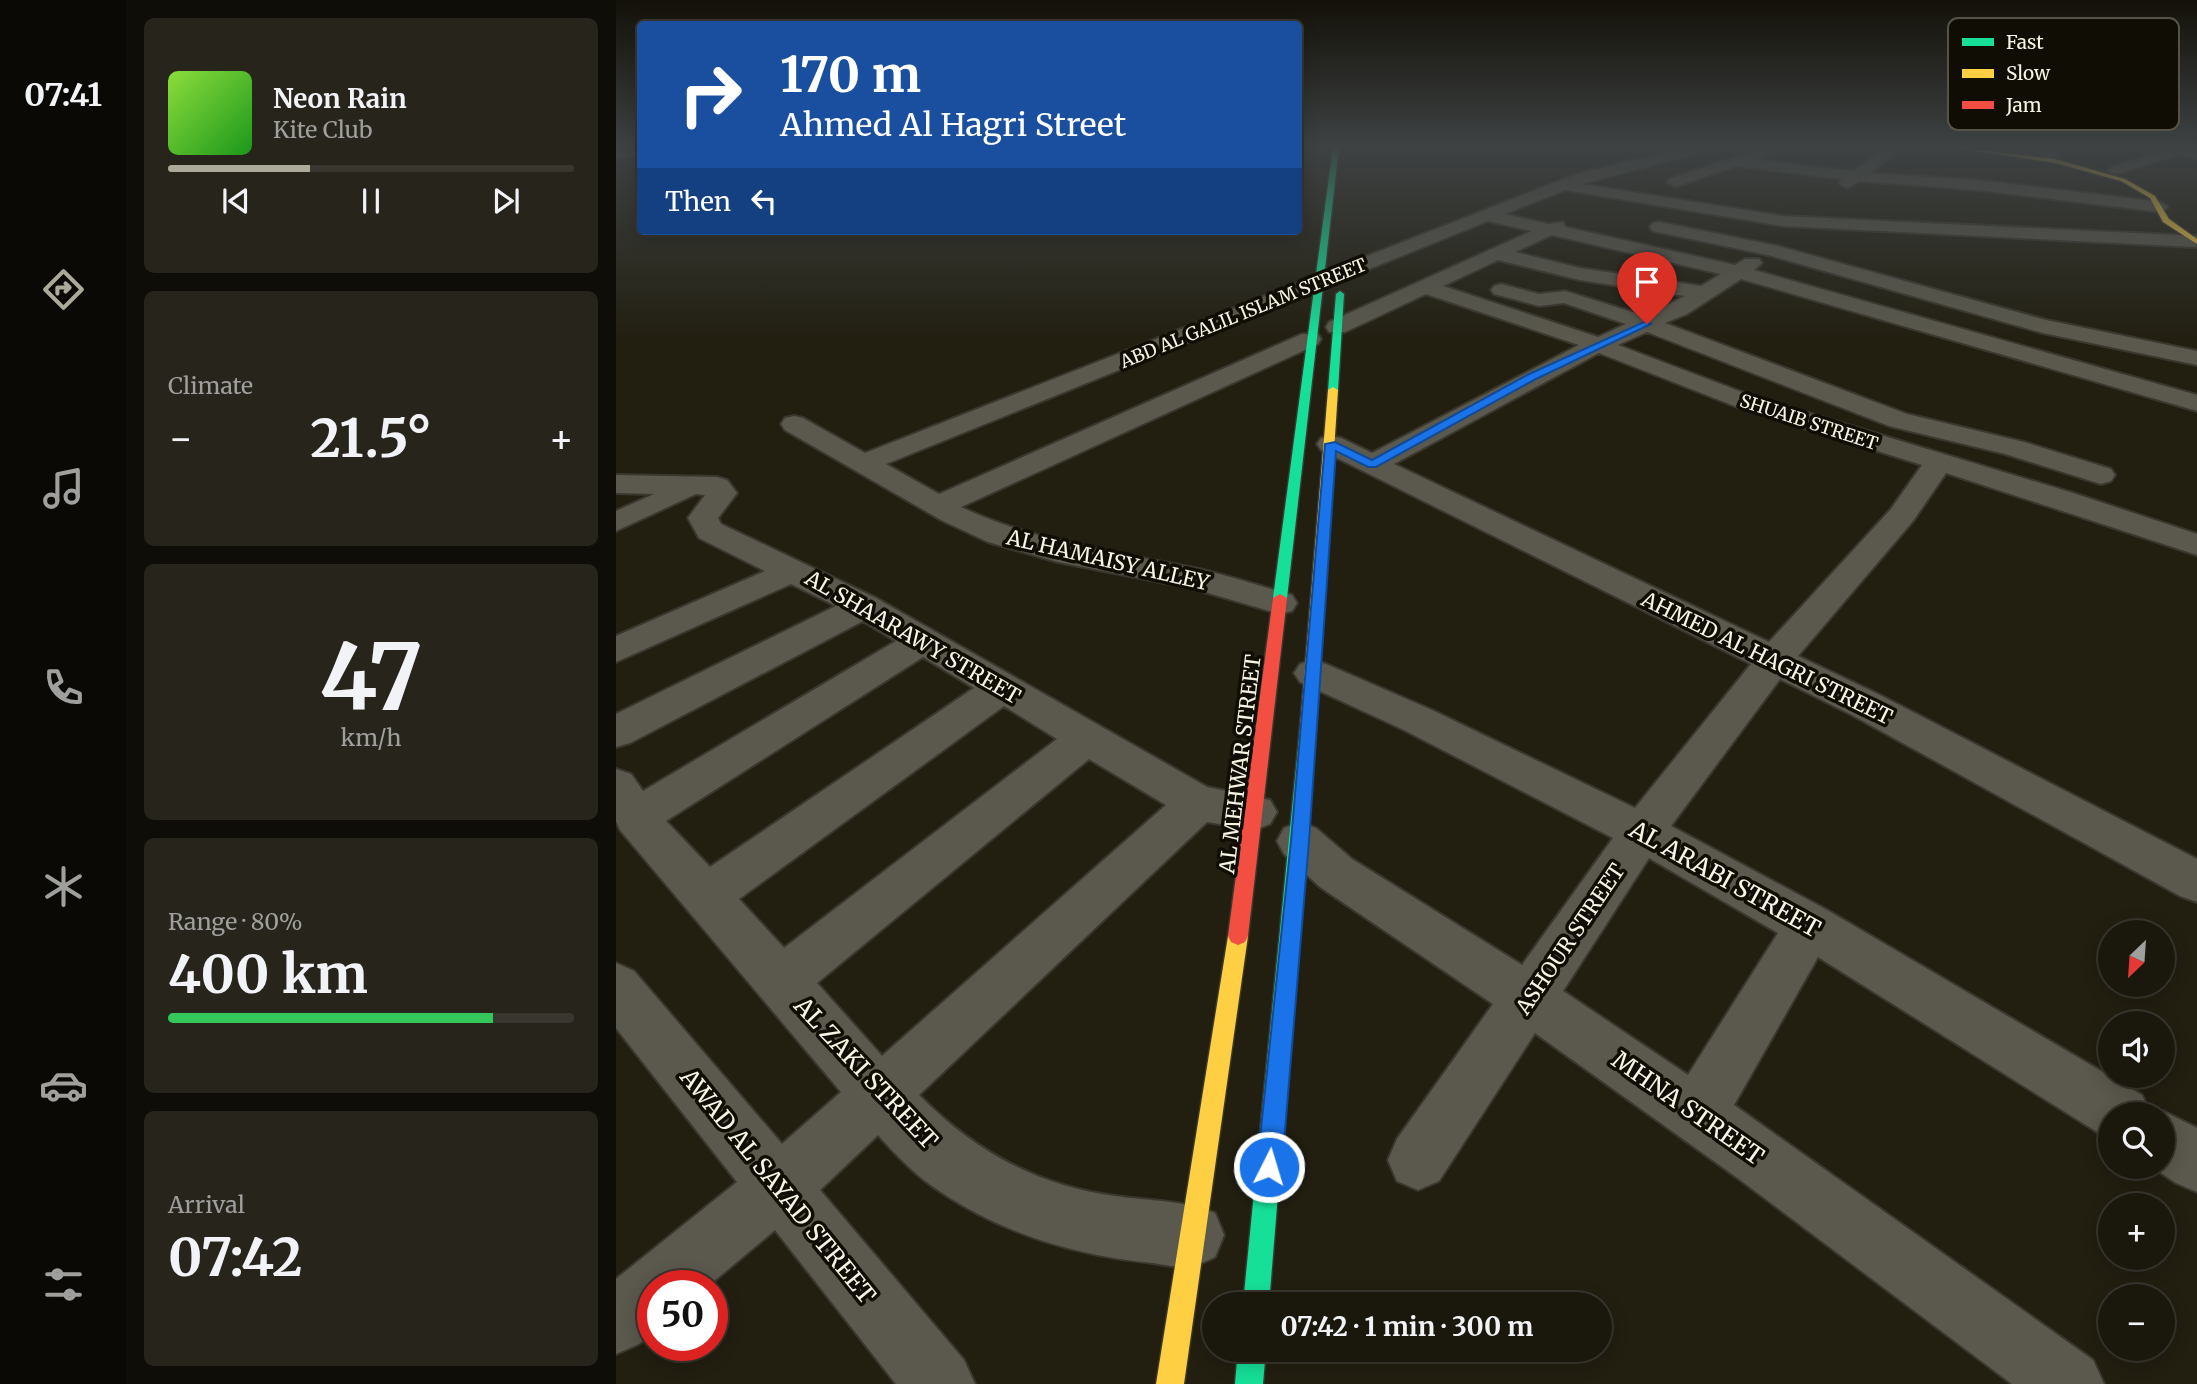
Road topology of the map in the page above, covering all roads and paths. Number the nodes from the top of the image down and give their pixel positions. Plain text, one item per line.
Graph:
1 (1327, 212) edge
2 (1494, 212) edge
3 (1563, 212) edge
4 (1712, 212) edge
5 (1751, 212) edge
6 (1802, 212) edge
7 (1844, 212) edge
8 (1844, 212) edge
9 (1861, 212) edge
10 (1911, 212) edge
11 (1953, 212) edge
12 (2162, 212) edge
13 (1808, 213) junction
14 (2022, 213) junction
15 (1970, 214) junction
16 (1486, 215) junction
17 (1744, 217) junction
18 (1925, 228) junction
19 (1550, 229) junction
20 (2176, 229) junction
21 (2194, 230) edge
22 (1987, 231) junction
23 (2045, 234) junction
24 (1616, 242) junction
25 (1345, 248) dead end
26 (1771, 250) junction
27 (1497, 254) junction
28 (1559, 270) junction
29 (1739, 272) junction
30 (1342, 274) junction
31 (1450, 275) junction
32 (1317, 284) junction
33 (1425, 287) junction
34 (1706, 293) junction
35 (1647, 324) junction
36 (1338, 327) junction
37 (1310, 340) junction
38 (1598, 345) junction
39 (2197, 358) edge
40 (2197, 403) edge
41 (794, 424) dead end
42 (1330, 452) junction
43 (1298, 460) junction
44 (1939, 462) junction
45 (864, 463) junction
46 (1372, 464) junction
47 (2101, 475) dead end
48 (616, 484) edge
49 (698, 484) junction
50 (938, 506) junction
51 (616, 522) edge
52 (2197, 545) edge
53 (794, 570) junction
54 (1280, 603) junction
55 (864, 606) junction
56 (921, 642) junction
57 (616, 650) edge
58 (1774, 659) junction
59 (1313, 673) junction
60 (1002, 688) junction
61 (616, 732) edge
62 (1087, 738) junction
63 (626, 802) edge
64 (1198, 803) junction
65 (1642, 832) junction
66 (1283, 860) junction
67 (2197, 882) edge
68 (706, 896) junction
69 (1810, 926) junction
70 (781, 981) junction
71 (616, 988) edge
72 (1530, 999) junction
73 (881, 1094) junction
74 (2101, 1102) edge
75 (1697, 1114) junction
76 (2175, 1148) edge
77 (1418, 1160) dead end
78 (2197, 1162) edge
79 (778, 1188) junction
80 (1193, 1235) junction
81 (678, 1270) edge
82 (1257, 1292) edge
83 (637, 1304) edge
84 (616, 1321) edge
85 (1251, 1362) edge
86 (940, 1384) edge
87 (1170, 1384) edge
88 (1249, 1384) edge
89 (2069, 1384) edge

1 - 32 main road, AL MEHWAR STREET
2 - 16 street, ABD AL GALIL ISLAM STREET
3 - 19 street
4 - 17 street
5 - 17 street
6 - 13 street
7 - 13 street
8 - 13 street
9 - 18 street
10 - 18 street
11 - 15 street
12 - 20 main road
13 - 17 street
14 - 15 street
14 - 20 street
14 - 23 street
15 - 22 street
16 - 19 street
16 - 30 street, ABD AL GALIL ISLAM STREET
18 - 22 street
19 - 24 street
19 - 27 street
20 - 21 main road
21 - 23 street
22 - 23 street
24 - 26 street
24 - 28 street
24 - 29 street
25 - 30 main road, AL MEHWAR STREET
26 - 29 street
26 - 39 street
27 - 28 street
27 - 31 street
28 - 34 street
29 - 34 street
29 - 40 street
30 - 32 street, ABD AL GALIL ISLAM STREET
30 - 36 main road, AL MEHWAR STREET
31 - 33 street
31 - 35 street
32 - 37 main road, AL MEHWAR STREET
32 - 45 street, ABD AL GALIL ISLAM STREET
33 - 36 street
33 - 38 street, SHUAIB STREET
34 - 35 street
35 - 38 street
35 - 47 street
36 - 42 main road, AL MEHWAR STREET
37 - 43 main road, AL MEHWAR STREET
37 - 50 street
38 - 44 street, SHUAIB STREET
38 - 46 street
41 - 45 street, AL HAMAISY ALLEY
42 - 43 main road
42 - 46 street, AHMED AL HAGRI STREET
42 - 59 main road, AL MEHWAR STREET
43 - 54 main road, AL MEHWAR STREET
44 - 52 street, SHUAIB STREET
44 - 58 street, ASHOUR STREET
45 - 50 street, AL HAMAISY ALLEY
46 - 58 street, AHMED AL HAGRI STREET
48 - 49 street
49 - 51 street
49 - 53 street, AL SHAARAWY STREET
50 - 54 street, AL HAMAISY ALLEY
53 - 55 street, AL SHAARAWY STREET
53 - 57 street
54 - 66 main road, AL MEHWAR STREET
55 - 56 street, AL SHAARAWY STREET
55 - 61 street
56 - 60 street, AL SHAARAWY STREET
56 - 63 street
58 - 65 street, ASHOUR STREET
58 - 67 street, AHMED AL HAGRI STREET
59 - 65 street, AL ARABI STREET
59 - 66 main road, AL MEHWAR STREET
60 - 62 street, AL SHAARAWY STREET
60 - 68 street
62 - 64 street, AL SHAARAWY STREET
62 - 70 street
63 - 68 street, AL ZAKI STREET
64 - 66 street, AL SHAARAWY STREET
64 - 73 street
65 - 69 street, AL ARABI STREET
65 - 72 street, ASHOUR STREET
66 - 72 street, MHNA STREET
66 - 80 main road, AL MEHWAR STREET
66 - 82 main road, AL MEHWAR STREET
68 - 70 street, AL ZAKI STREET
69 - 74 street, AL ARABI STREET
69 - 75 street
70 - 73 street, AL ZAKI STREET
71 - 79 street, AWAD AL SAYAD STREET
72 - 75 street, MHNA STREET
72 - 77 street, ASHOUR STREET
73 - 79 street
73 - 80 street, AL ZAKI STREET
75 - 89 street, MHNA STREET
76 - 78 street
79 - 81 street
79 - 86 street, AWAD AL SAYAD STREET
80 - 87 main road, AL MEHWAR STREET
83 - 84 street
85 - 88 main road

